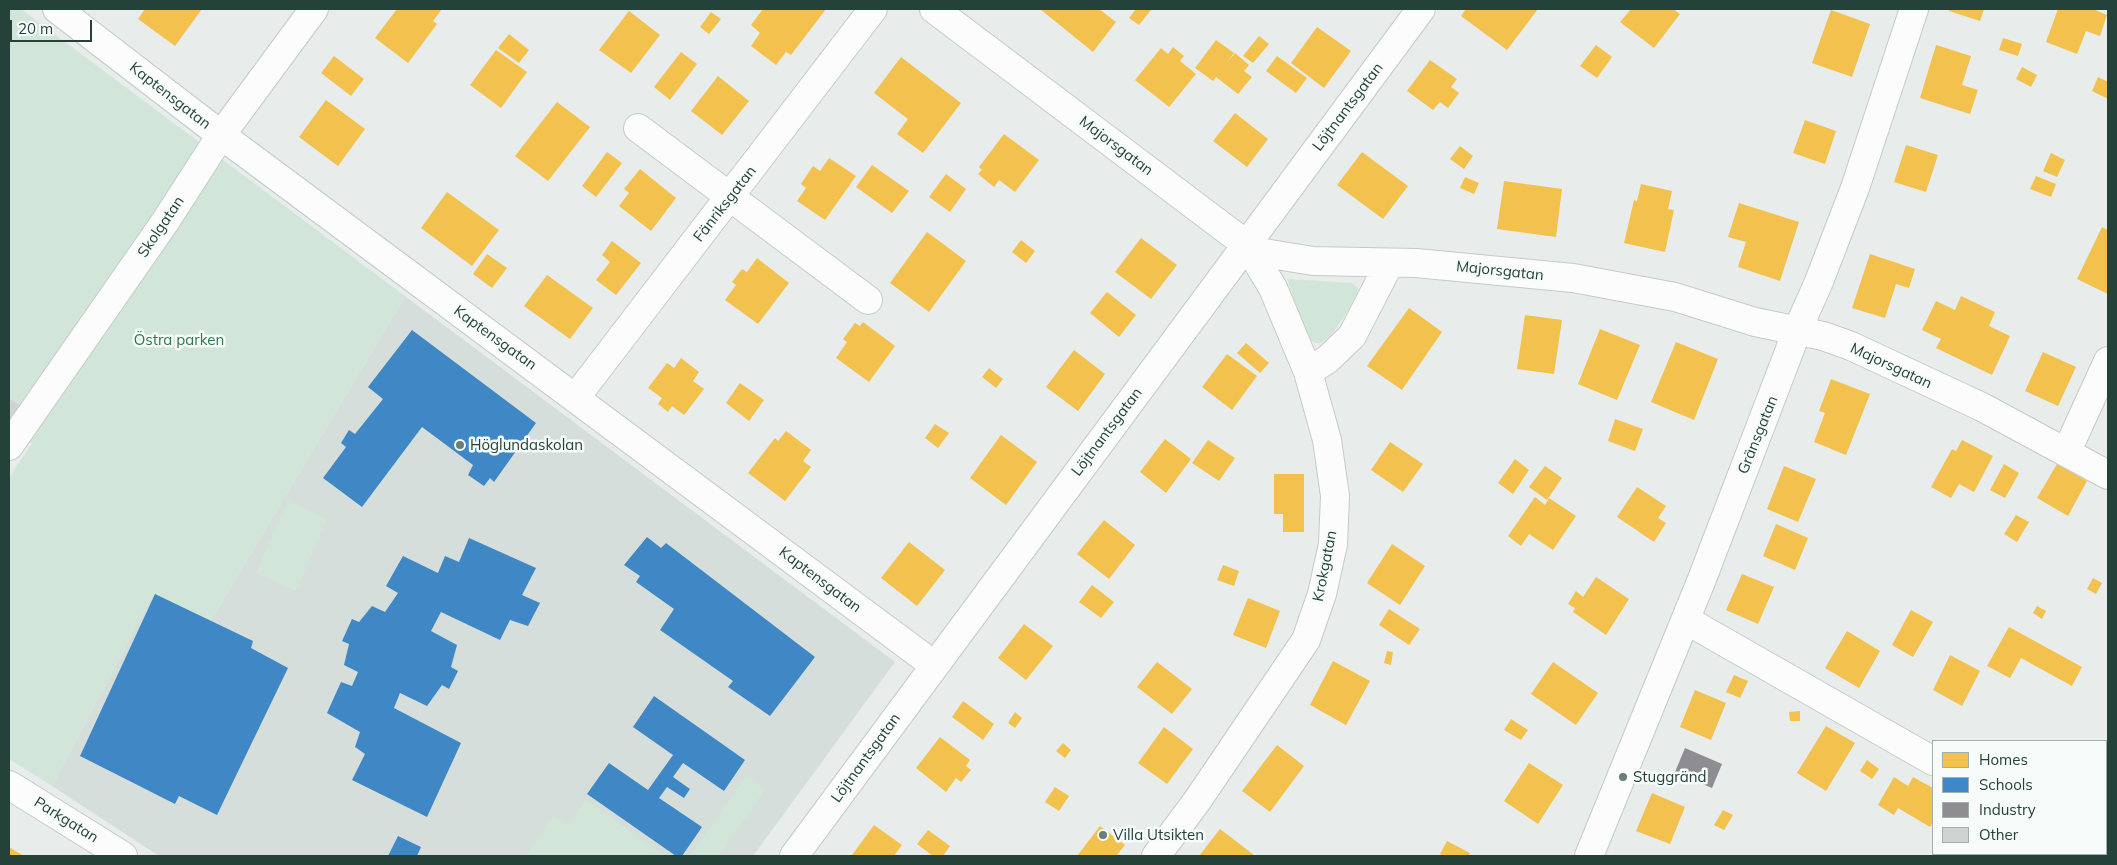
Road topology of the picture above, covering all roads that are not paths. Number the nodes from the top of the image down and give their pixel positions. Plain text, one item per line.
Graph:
1 (57, 9) edge
2 (314, 9) edge
3 (873, 9) edge
4 (934, 9) edge
5 (1421, 9) edge
6 (1914, 9) edge
7 (638, 128) dead end
8 (221, 135) junction
9 (732, 196) junction
10 (1247, 245) junction
11 (1389, 264) junction
12 (868, 300) dead end
13 (1797, 331) junction
14 (2108, 361) edge
15 (1308, 372) junction
16 (576, 397) junction
17 (9, 446) edge
18 (2067, 451) junction
19 (2108, 475) edge
20 (1686, 620) junction
21 (934, 665) junction
22 (1932, 760) edge
23 (9, 785) edge
24 (124, 856) edge
25 (794, 856) edge
26 (1156, 856) edge
27 (1589, 856) edge

1 - 8 street, Kaptensgatan
2 - 8 street, Skolgatan
3 - 9 street, Fänriksgatan
4 - 10 street, Majorsgatan
5 - 10 street, Löjtnantsgatan
6 - 13 street, Gränsgatan
7 - 9 street
8 - 16 street, Kaptensgatan
8 - 17 street, Skolgatan
9 - 12 street
9 - 16 street, Fänriksgatan
10 - 11 street, Majorsgatan
10 - 15 street, Krokgatan
10 - 21 street, Löjtnantsgatan
11 - 13 street, Majorsgatan
11 - 15 street
13 - 18 street, Majorsgatan
13 - 20 street, Gränsgatan
14 - 18 street
15 - 26 street, Krokgatan
16 - 21 street, Kaptensgatan
18 - 19 street, Majorsgatan
20 - 22 street
20 - 27 street, Gränsgatan
21 - 25 street, Löjtnantsgatan
23 - 24 street, Parkgatan

